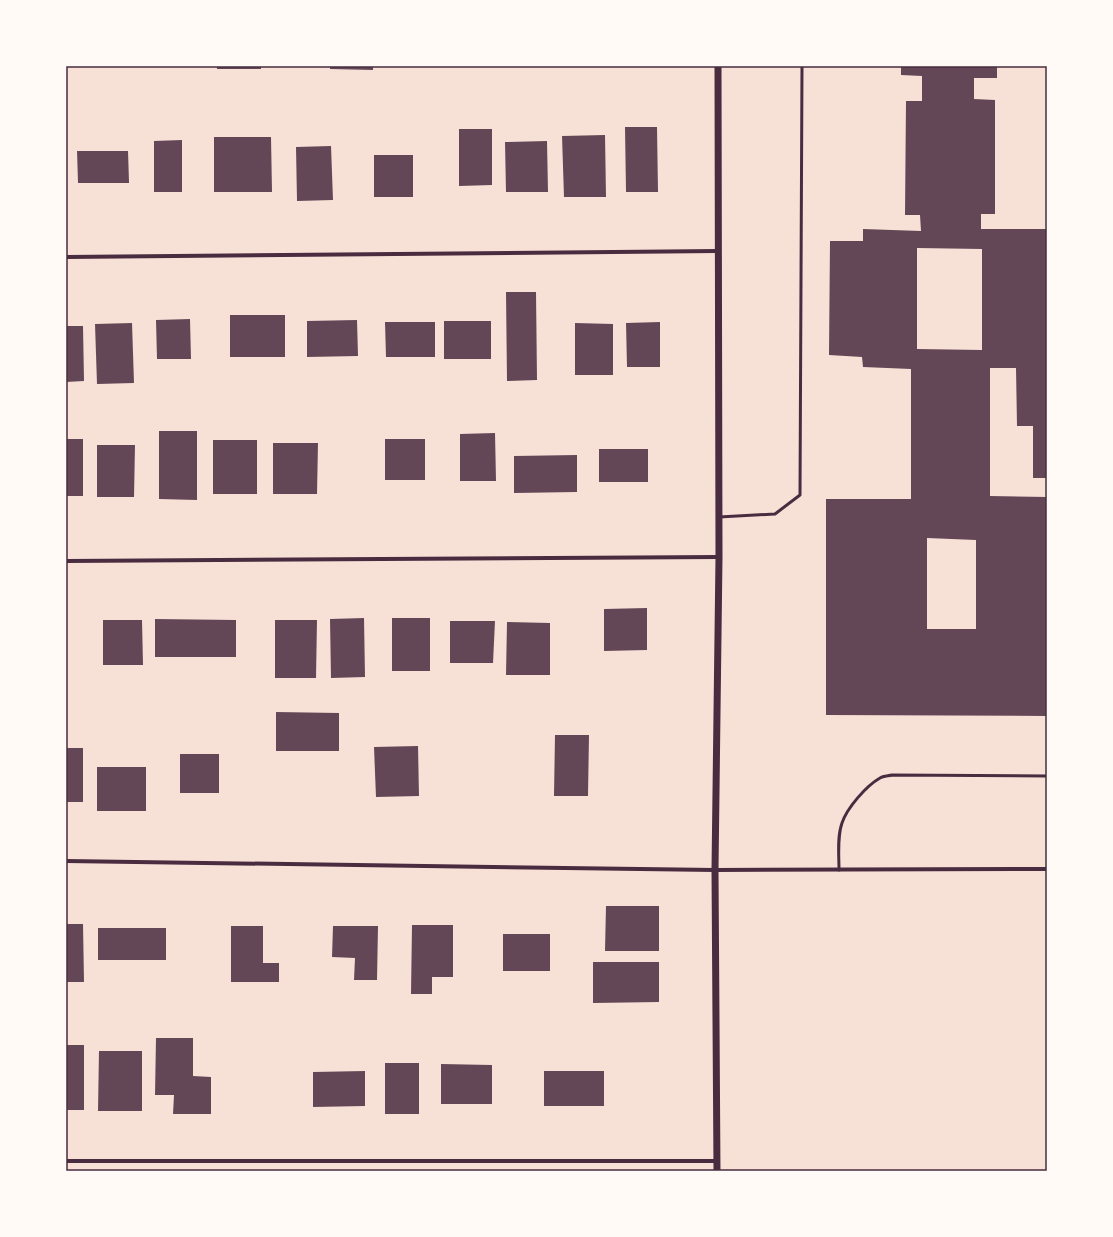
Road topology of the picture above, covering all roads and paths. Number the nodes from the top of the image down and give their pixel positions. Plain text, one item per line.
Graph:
1 (718, 66) edge
2 (802, 66) edge
3 (718, 251) junction
4 (66, 257) edge
5 (719, 517) junction
6 (719, 558) junction
7 (66, 561) edge
8 (1047, 776) edge
9 (66, 861) edge
10 (1047, 869) edge
11 (715, 870) junction
12 (838, 870) junction
13 (66, 1161) edge
14 (717, 1161) junction
15 (717, 1171) edge

1 - 3 street
2 - 5 lane
3 - 4 street
3 - 5 street
5 - 6 street
6 - 7 street
6 - 11 street
8 - 12 lane
9 - 11 street
10 - 12 street
11 - 12 street
11 - 14 street
13 - 14 street
14 - 15 street

